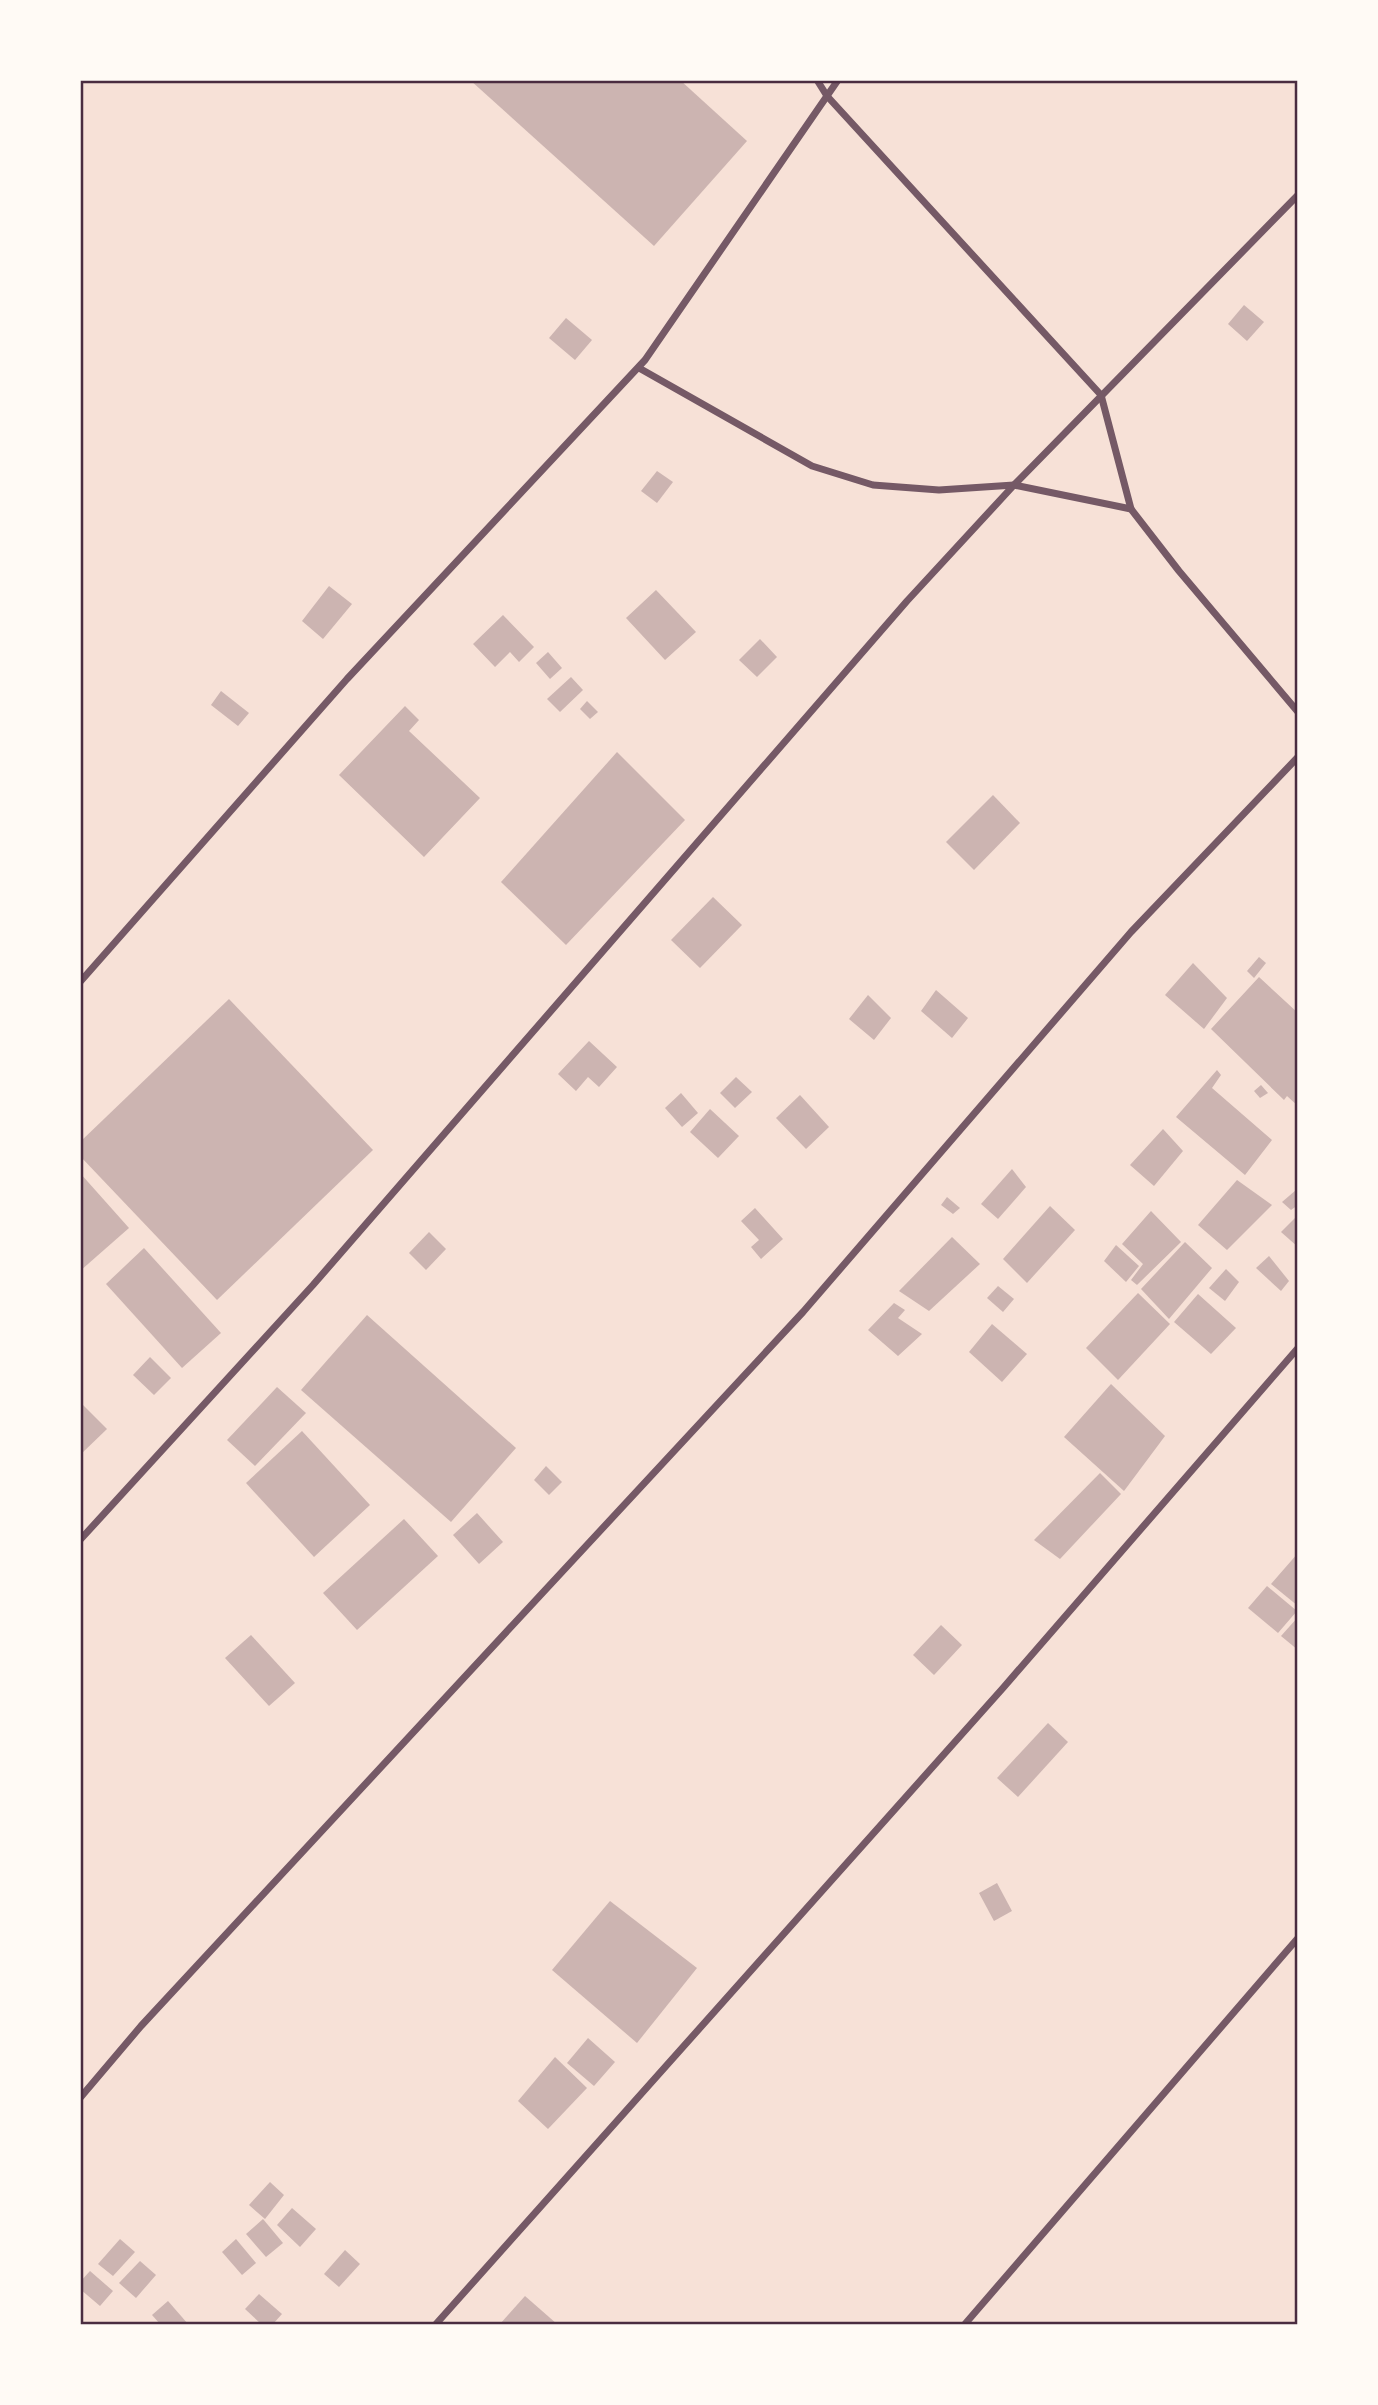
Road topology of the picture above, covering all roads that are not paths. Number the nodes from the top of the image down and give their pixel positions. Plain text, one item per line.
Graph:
1 (817, 80) edge
2 (838, 80) edge
3 (827, 96) junction
4 (1297, 195) edge
5 (639, 368) junction
6 (1101, 395) junction
7 (1014, 485) junction
8 (1131, 509) junction
9 (1297, 712) edge
10 (1297, 757) edge
11 (80, 982) edge
12 (1297, 1348) edge
13 (80, 1540) edge
14 (1297, 1938) edge
15 (80, 2098) edge
16 (436, 2325) edge
17 (965, 2325) edge

1 - 3 street
2 - 3 street
3 - 5 street
3 - 6 street
4 - 6 street
5 - 7 street
5 - 11 street
6 - 7 street
6 - 8 street
7 - 8 street
7 - 13 street
8 - 9 street
10 - 15 street
12 - 16 street
14 - 17 street

